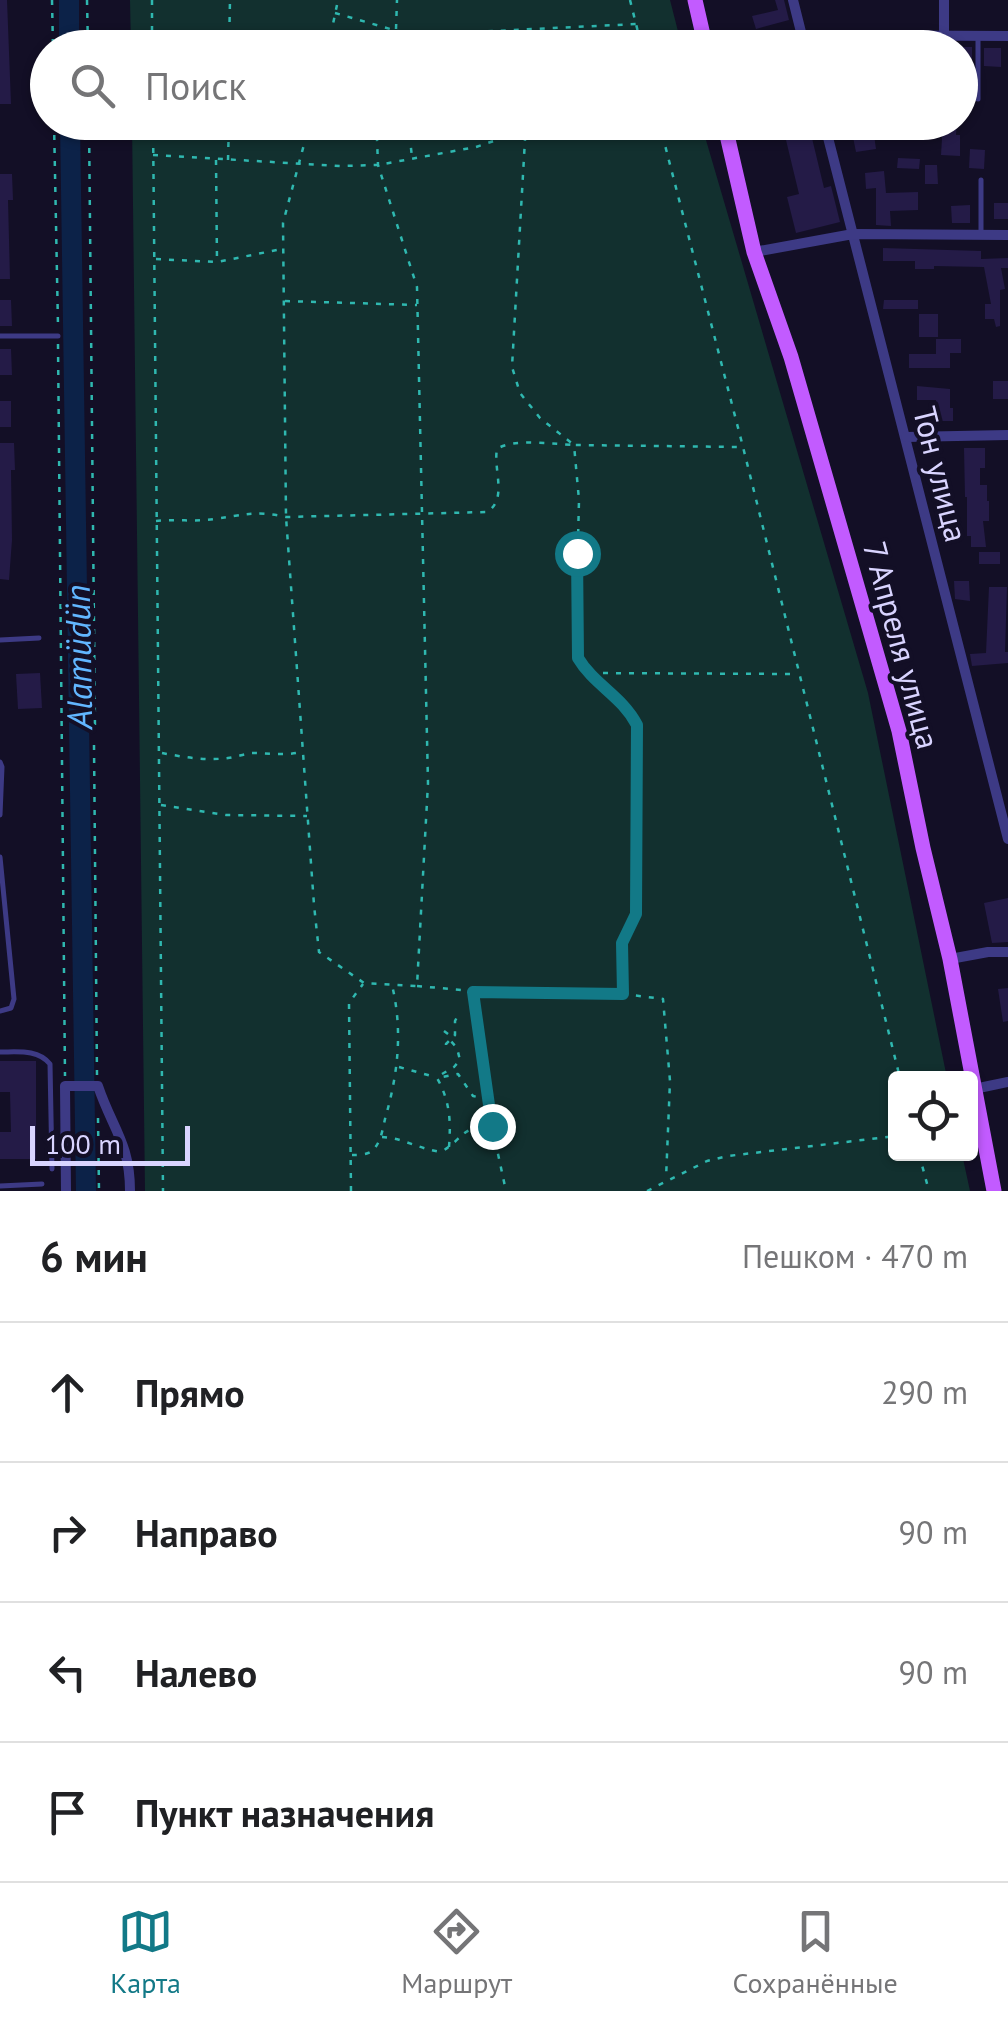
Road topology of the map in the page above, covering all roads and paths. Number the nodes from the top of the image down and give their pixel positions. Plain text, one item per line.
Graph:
1 (52, 0) edge
2 (87, 0) edge
3 (152, 0) edge
4 (230, 0) edge
5 (338, 0) edge
6 (397, 0) edge
7 (630, 0) edge
8 (695, 0) edge
9 (793, 0) edge
10 (944, 0) edge
11 (335, 13) junction
12 (637, 24) junction
13 (554, 28) joint
14 (53, 30) edge
15 (88, 30) edge
16 (152, 30) edge
17 (229, 30) edge
18 (332, 30) edge
19 (396, 30) joint
20 (516, 30) edge
21 (638, 30) edge
22 (702, 30) edge
23 (801, 30) edge
24 (944, 30) edge
25 (978, 36) joint
26 (1008, 36) edge
27 (978, 99) dead end
28 (54, 140) edge
29 (88, 140) edge
30 (153, 140) edge
31 (229, 140) edge
32 (306, 140) edge
33 (377, 140) edge
34 (410, 140) edge
35 (497, 140) edge
36 (525, 140) edge
37 (664, 140) edge
38 (733, 140) edge
39 (829, 140) edge
40 (153, 155) junction
41 (412, 158) junction
42 (216, 159) junction
43 (228, 160) junction
44 (300, 163) junction
45 (378, 165) junction
46 (981, 180) dead end
47 (853, 234) junction
48 (982, 235) junction
49 (1008, 235) edge
50 (283, 249) junction
51 (754, 252) junction
52 (154, 259) junction
53 (217, 262) junction
54 (284, 301) junction
55 (417, 306) junction
56 (0, 336) edge
57 (58, 336) junction
58 (1008, 435) edge
59 (906, 438) junction
60 (574, 445) junction
61 (743, 447) junction
62 (422, 515) junction
63 (286, 517) junction
64 (156, 521) junction
65 (39, 638) dead end
66 (0, 640) edge
67 (588, 672) junction
68 (799, 674) junction
69 (95, 728) dead end
70 (94, 745) dead end
71 (159, 752) junction
72 (303, 752) junction
73 (0, 762) edge
74 (159, 804) junction
75 (0, 816) edge
76 (308, 816) junction
77 (1008, 838) edge
78 (0, 857) edge
79 (0, 947) edge
80 (9, 947) junction
81 (1008, 952) edge
82 (950, 959) junction
83 (364, 983) junction
84 (392, 985) junction
85 (417, 986) junction
86 (473, 992) junction
87 (623, 994) junction
88 (0, 1012) edge
89 (458, 1015) dead end
90 (444, 1032) dead end
91 (450, 1040) junction
92 (446, 1050) dead end
93 (0, 1052) edge
94 (398, 1067) junction
95 (898, 1071) edge
96 (971, 1071) edge
97 (437, 1078) junction
98 (1008, 1082) edge
99 (66, 1086) junction
100 (95, 1086) junction
101 (978, 1088) edge
102 (488, 1099) junction
103 (978, 1109) edge
104 (492, 1126) junction
105 (380, 1136) junction
106 (888, 1137) edge
107 (449, 1147) junction
108 (350, 1155) junction
109 (921, 1161) edge
110 (52, 1169) dead end
111 (666, 1180) junction
112 (42, 1184) dead end
113 (0, 1186) edge
114 (66, 1191) edge
115 (99, 1191) edge
116 (130, 1191) edge
117 (162, 1191) edge
118 (350, 1191) edge
119 (506, 1191) edge
120 (647, 1191) edge
121 (929, 1191) edge
122 (994, 1191) edge

1 - 14 path
2 - 15 path
3 - 16 path
4 - 17 path
5 - 11 path
6 - 19 path
7 - 12 path
8 - 22 main road
9 - 23 street
10 - 24 street
11 - 18 path
11 - 19 path
12 - 13 path
12 - 21 path
13 - 20 path
25 - 26 street
25 - 27 lane
28 - 57 path
29 - 69 path
30 - 40 path
31 - 43 path
32 - 44 path
33 - 45 path
34 - 41 path
35 - 41 path
36 - 60 path
37 - 61 path
38 - 51 main road, 7 Апреля улица
39 - 47 street, Тон улица
40 - 42 path
40 - 52 path
41 - 45 path
42 - 43 path
42 - 53 path
43 - 44 path
44 - 45 path
44 - 50 path
45 - 55 path
46 - 48 lane
47 - 48 street
47 - 51 street
47 - 59 street, Тон улица
48 - 49 street
50 - 53 path
50 - 54 path
51 - 82 main road, 7 Апреля улица
52 - 53 path
52 - 64 path
54 - 55 path
54 - 63 path
55 - 62 path
56 - 57 lane
57 - 99 path
58 - 59 street
59 - 77 street, Тон улица
60 - 61 path
60 - 62 path
60 - 67 path
61 - 68 path
62 - 63 path
62 - 85 path
63 - 64 path
63 - 72 path
64 - 71 path
65 - 66 lane
67 - 68 path
67 - 87 path
68 - 95 path
70 - 100 path
71 - 72 path
71 - 74 path
72 - 76 path
73 - 75 lane
74 - 76 path
74 - 117 path
76 - 83 path
78 - 80 lane
79 - 80 lane
80 - 88 lane
81 - 82 street
82 - 96 main road, 7 Апреля улица
83 - 84 path
83 - 108 path
84 - 85 path
84 - 94 path
85 - 86 path
86 - 87 path
86 - 102 path
87 - 111 path
89 - 91 path
90 - 91 path
91 - 92 path
91 - 97 path
93 - 110 lane
94 - 97 path
94 - 105 path
97 - 102 path
97 - 107 path
98 - 101 street
99 - 100 street
99 - 114 street
100 - 115 path
100 - 116 street
102 - 104 path
103 - 122 main road, 7 Апреля улица
104 - 107 path
104 - 119 path
105 - 107 path
105 - 108 path
106 - 111 path
108 - 118 path
109 - 121 path
111 - 120 path
112 - 113 lane

